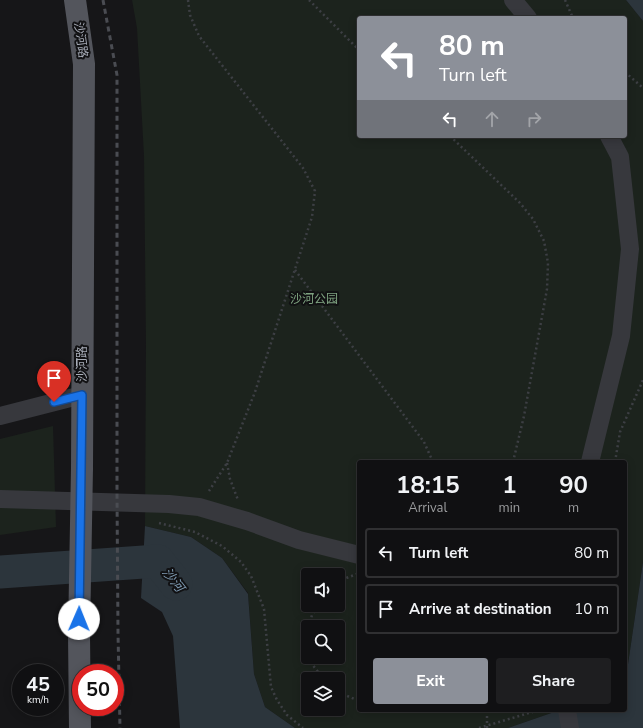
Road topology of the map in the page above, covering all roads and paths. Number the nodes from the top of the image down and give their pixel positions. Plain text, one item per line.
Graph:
1 (75, 0) edge
2 (188, 0) edge
3 (309, 0) edge
4 (513, 0) edge
5 (565, 0) edge
6 (526, 16) edge
7 (572, 16) edge
8 (357, 48) edge
9 (627, 74) edge
10 (643, 88) edge
11 (452, 138) edge
12 (610, 138) edge
13 (295, 270) junction
14 (643, 380) edge
15 (82, 395) junction
16 (0, 416) edge
17 (432, 460) edge
18 (513, 460) edge
19 (590, 460) edge
20 (615, 460) edge
21 (227, 463) junction
22 (0, 499) edge
23 (199, 507) junction
24 (247, 521) junction
25 (153, 522) dead end
26 (357, 554) edge
27 (357, 574) edge
28 (345, 578) edge
29 (312, 664) edge
30 (318, 672) edge
31 (345, 695) edge
32 (357, 700) edge
33 (487, 712) edge
34 (532, 712) edge
35 (567, 712) edge
36 (80, 728) edge
37 (303, 728) edge
38 (479, 728) edge
39 (487, 728) edge
40 (570, 728) edge

1 - 15 main road, 沙河路
2 - 13 path
3 - 8 path
4 - 6 street
5 - 7 path
9 - 10 path
11 - 18 path
12 - 19 street
13 - 17 path
13 - 21 path
14 - 20 path
15 - 16 street
15 - 36 main road, 沙河路, bridge
21 - 23 path
21 - 24 path
22 - 23 street
23 - 24 street
24 - 26 street
25 - 37 path
27 - 28 path
29 - 30 path
31 - 32 path
33 - 39 path, bridge
34 - 38 path
35 - 40 street

